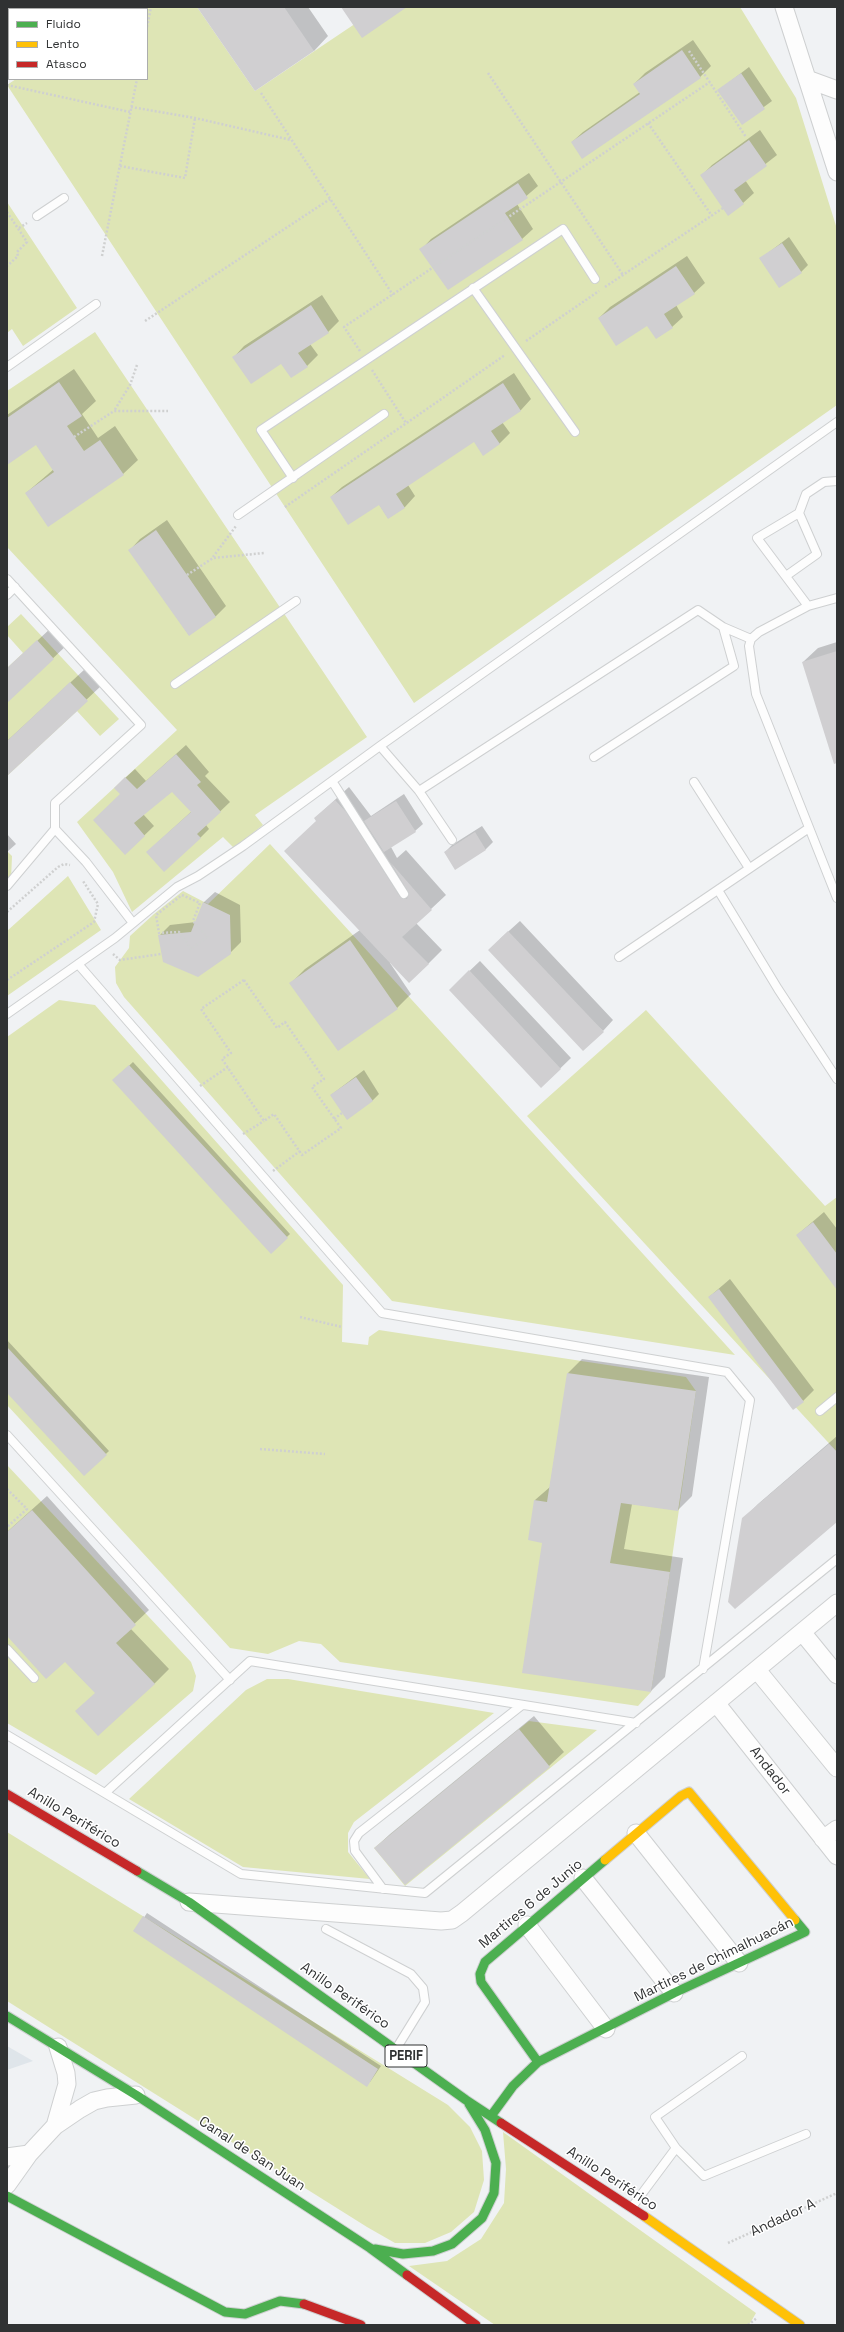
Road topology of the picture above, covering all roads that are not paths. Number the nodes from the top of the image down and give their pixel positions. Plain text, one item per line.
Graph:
1 (784, 7) edge
2 (808, 79) junction
3 (837, 90) edge
4 (837, 172) edge
5 (64, 198) dead end
6 (37, 216) dead end
7 (595, 279) dead end
8 (473, 288) junction
9 (96, 304) dead end
10 (7, 367) edge
11 (384, 414) dead end
12 (837, 422) edge
13 (574, 432) dead end
14 (293, 478) junction
15 (837, 481) edge
16 (799, 513) junction
17 (238, 520) road end
18 (786, 576) junction
19 (7, 579) edge
20 (15, 587) junction
21 (7, 595) edge
22 (837, 598) edge
23 (296, 601) dead end
24 (808, 606) junction
25 (723, 627) junction
26 (751, 639) junction
27 (175, 684) dead end
28 (380, 746) junction
29 (594, 758) dead end
30 (332, 781) junction
31 (694, 782) dead end
32 (419, 791) junction
33 (809, 828) junction
34 (55, 830) junction
35 (452, 840) dead end
36 (749, 868) junction
37 (7, 886) edge
38 (718, 890) junction
39 (404, 894) dead end
40 (837, 898) edge
41 (133, 923) junction
42 (619, 956) dead end
43 (78, 964) junction
44 (7, 1014) edge
45 (837, 1079) edge
46 (837, 1397) edge
47 (820, 1411) dead end
48 (7, 1435) edge
49 (837, 1559) edge
50 (837, 1602) edge
51 (802, 1632) junction
52 (8, 1652) edge
53 (703, 1669) junction
54 (757, 1670) junction
55 (837, 1675) edge
56 (34, 1678) dead end
57 (230, 1680) junction
58 (716, 1704) junction
59 (522, 1705) junction
60 (636, 1723) junction
61 (7, 1735) edge
62 (837, 1768) edge
63 (689, 1792) joint
64 (105, 1793) junction
65 (7, 1794) edge
66 (837, 1829) edge
67 (636, 1833) junction
68 (823, 1839) junction
69 (837, 1856) edge
70 (583, 1878) junction
71 (384, 1889) junction
72 (189, 1902) junction
73 (527, 1925) junction
74 (326, 1929) dead end
75 (739, 1962) junction
76 (674, 1993) junction
77 (7, 2016) edge
78 (606, 2029) junction
79 (58, 2046) junction
80 (396, 2049) junction
81 (742, 2056) dead end
82 (538, 2062) junction
83 (136, 2095) junction
84 (466, 2100) junction
85 (491, 2116) junction
86 (55, 2126) junction
87 (806, 2134) dead end
88 (676, 2148) junction
89 (29, 2154) junction
90 (7, 2157) edge
91 (7, 2185) edge
92 (7, 2196) edge
93 (631, 2207) junction
94 (370, 2248) junction
95 (797, 2323) edge
96 (361, 2325) edge
97 (476, 2325) edge
98 (784, 2325) edge

1 - 2 street
2 - 3 street
2 - 4 street
5 - 6 lane
7 - 8 lane
8 - 13 lane
8 - 14 lane
9 - 10 lane
11 - 14 lane
12 - 28 lane
14 - 17 lane
15 - 16 lane
16 - 18 lane
16 - 18 lane
18 - 24 lane
19 - 20 lane
20 - 21 lane
20 - 34 lane
22 - 24 lane
23 - 27 lane
24 - 26 lane
25 - 26 lane
25 - 29 lane
25 - 32 lane
26 - 33 lane
28 - 30 lane
28 - 32 lane
30 - 39 lane
30 - 41 lane
31 - 36 lane
32 - 35 lane
33 - 36 lane
33 - 40 lane
34 - 37 lane
34 - 41 lane
36 - 38 lane
38 - 42 lane
38 - 45 lane
41 - 43 lane
43 - 44 lane
43 - 53 lane
46 - 47 lane
48 - 57 lane
49 - 53 lane
50 - 51 street
51 - 54 street
51 - 55 street
52 - 56 lane
53 - 60 lane
54 - 58 street
54 - 62 street
57 - 59 lane
57 - 64 lane
58 - 68 street, Andador
58 - 72 street
59 - 60 lane
59 - 71 lane
60 - 71 lane
61 - 64 lane
63 - 67 main road, Martires 6 de Junio
63 - 75 main road, Martires de Chimalhuacán
64 - 71 lane
65 - 72 main road, Anillo Periférico / PERIF
66 - 68 street
67 - 70 main road, Martires 6 de Junio
67 - 75 street
68 - 69 street, Andador
70 - 73 main road, Martires 6 de Junio
70 - 76 street
72 - 80 main road, Anillo Periférico / PERIF
73 - 78 street
73 - 82 main road, Martires 6 de Junio
74 - 80 lane
75 - 76 main road, Martires de Chimalhuacán
76 - 78 main road, Martires de Chimalhuacán
77 - 79 main road, Canal de San Juan
78 - 82 main road, Martires de Chimalhuacán
79 - 83 main road, Canal de San Juan
79 - 86 street
80 - 84 main road, Anillo Periférico / PERIF
81 - 88 lane
82 - 85 main road, Martires de Chimalhuacán
83 - 86 street
83 - 94 main road, Canal de San Juan
84 - 85 main road, Anillo Periférico / PERIF
84 - 94 main road
85 - 93 main road, Anillo Periférico / PERIF
86 - 89 street
87 - 88 lane
88 - 93 lane
89 - 90 street
89 - 91 street
92 - 96 main road
93 - 95 main road, Anillo Periférico / PERIF
94 - 97 main road, Canal de San Juan
95 - 98 main road

